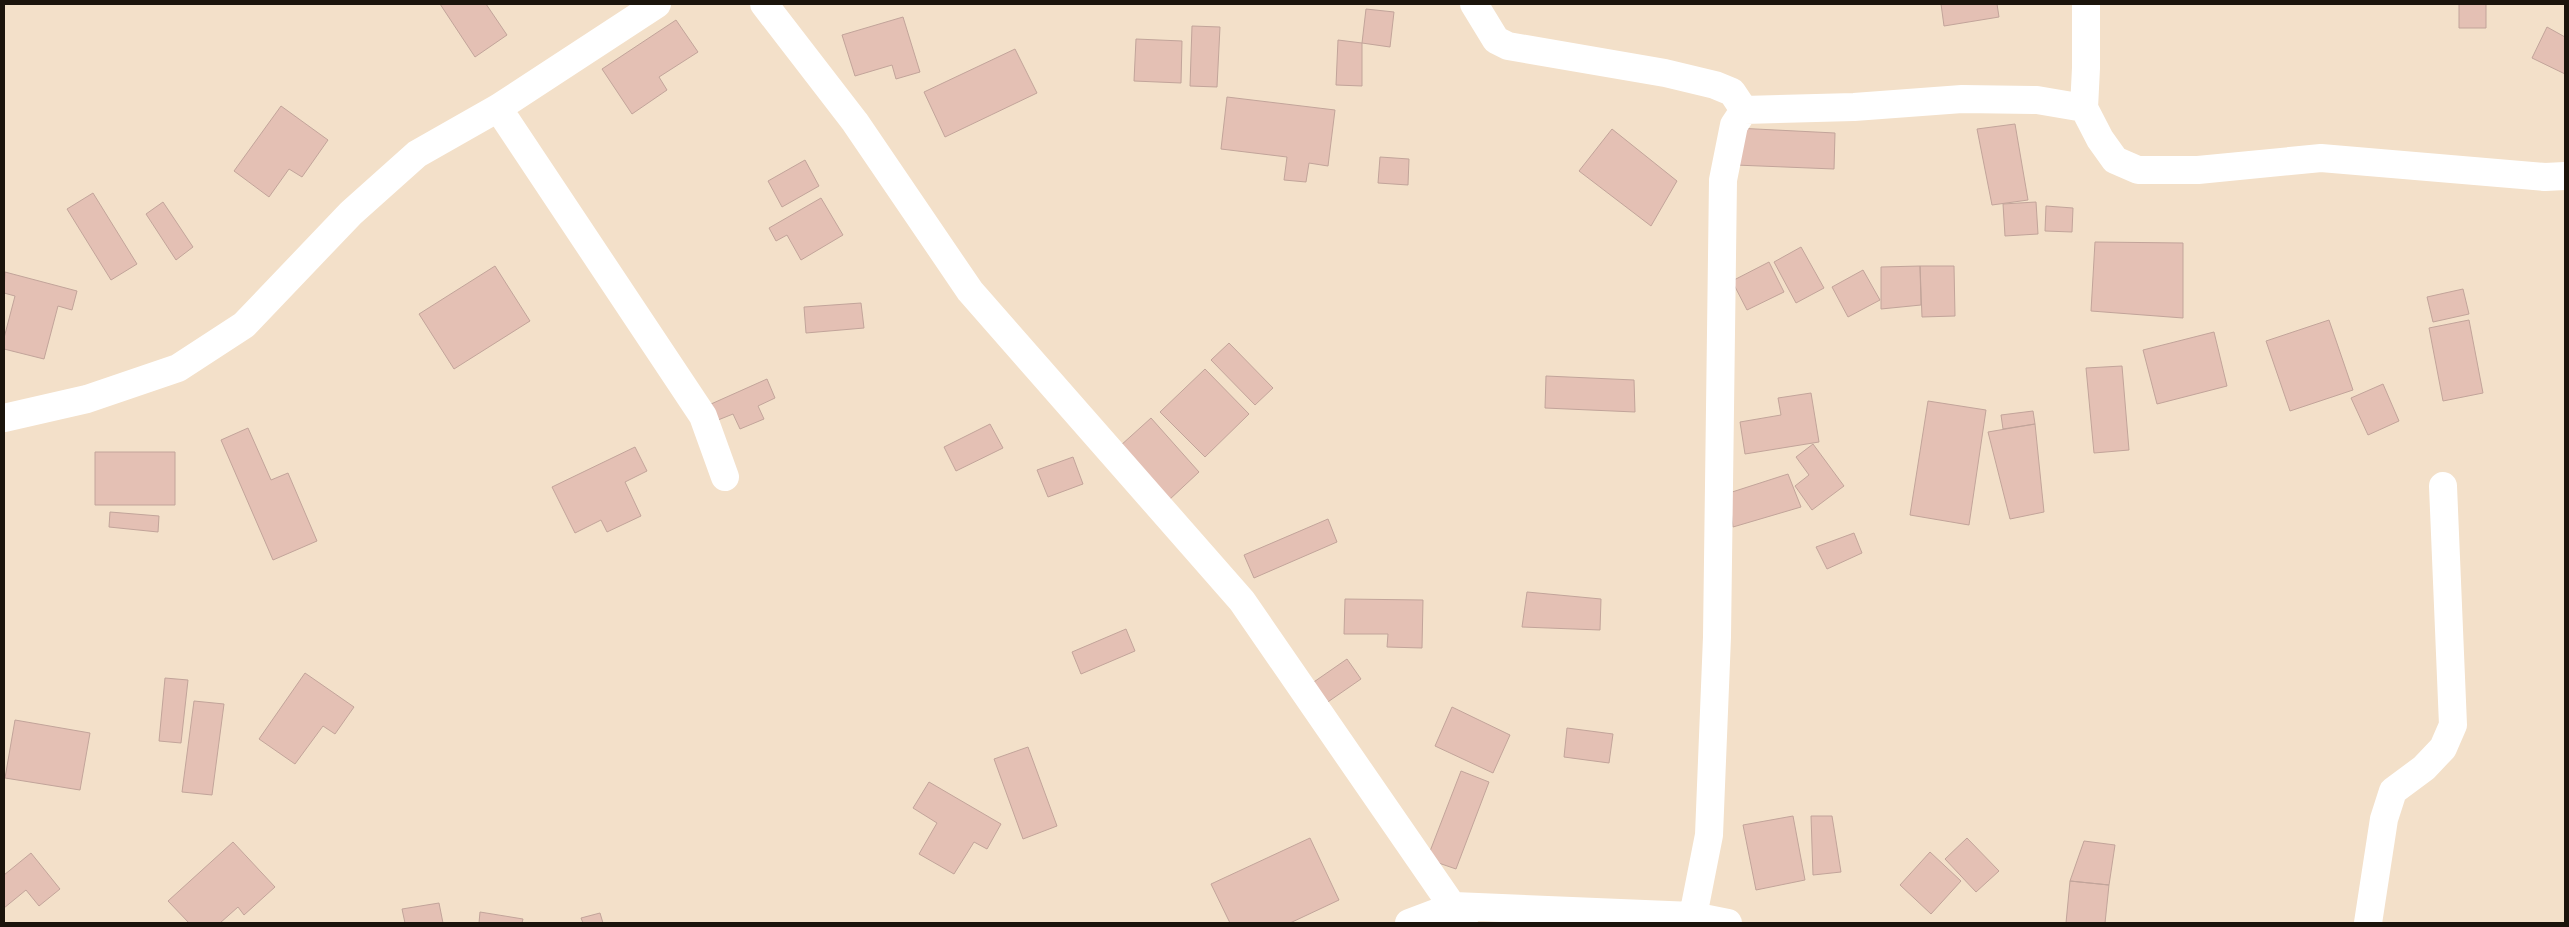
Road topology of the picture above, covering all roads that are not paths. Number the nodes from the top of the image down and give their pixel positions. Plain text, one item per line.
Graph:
1 (657, 4) edge
2 (764, 4) edge
3 (1474, 4) edge
4 (2086, 4) edge
5 (498, 108) junction
6 (2084, 108) junction
7 (1744, 110) junction
8 (2565, 176) edge
9 (4, 418) edge
10 (725, 477) dead end
11 (2443, 486) dead end
12 (1459, 915) edge
13 (1692, 916) junction
14 (1409, 923) edge
15 (1728, 923) edge
16 (2368, 923) edge

1 - 5 street
2 - 12 street
3 - 7 street
4 - 6 street
5 - 9 street
5 - 10 street
6 - 7 street
6 - 8 street
7 - 13 street
11 - 16 street
12 - 13 street
12 - 14 street
13 - 15 street

